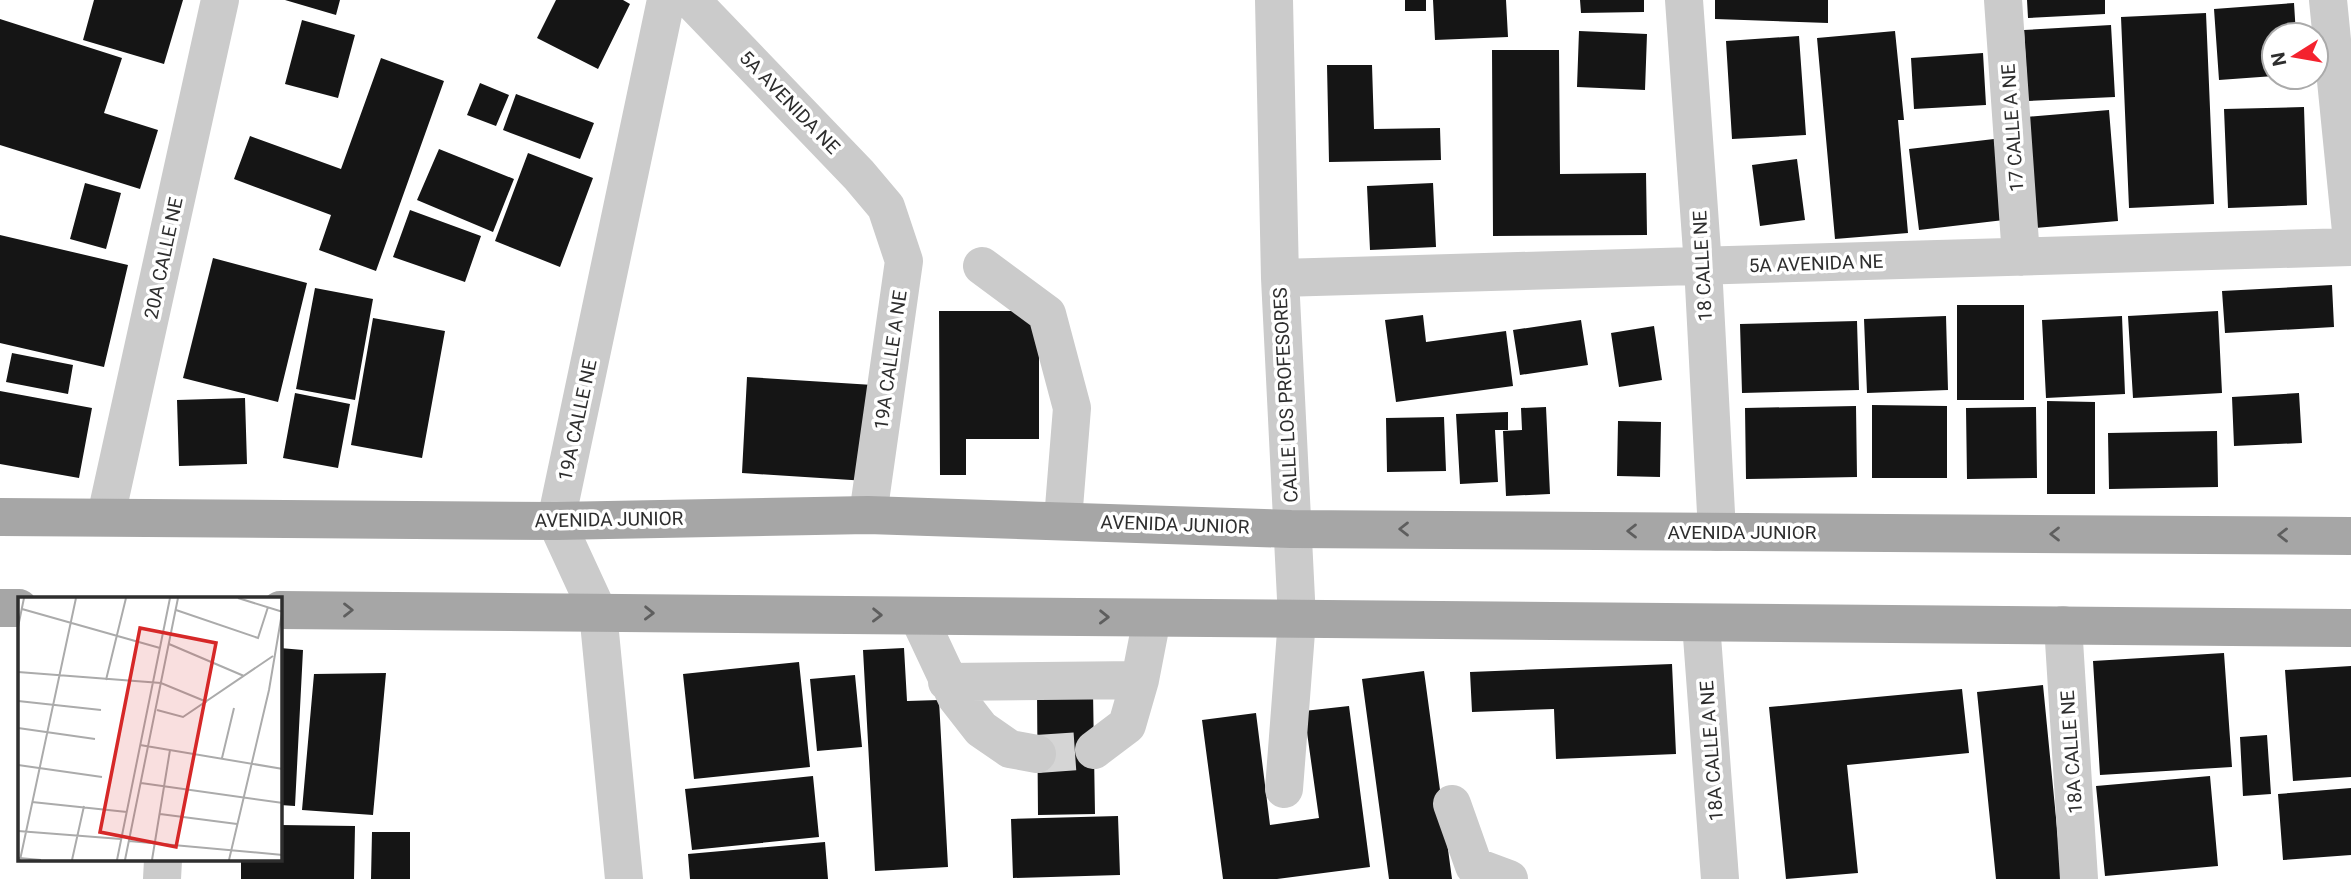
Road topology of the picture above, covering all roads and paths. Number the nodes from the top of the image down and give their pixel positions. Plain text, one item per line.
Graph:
1 (220, 0) edge
2 (666, 0) edge
3 (691, 0) edge
4 (1274, 0) edge
5 (1684, 0) edge
6 (2003, 0) edge
7 (2328, 0) edge
8 (886, 207) joint
9 (2351, 231) edge
10 (2351, 247) edge
11 (2021, 257) junction
12 (982, 266) dead end
13 (1703, 266) junction
14 (1280, 278) junction
15 (868, 515) junction
16 (106, 516) junction
17 (0, 517) edge
18 (1063, 520) junction
19 (556, 521) junction
20 (1291, 529) junction
21 (1717, 531) junction
22 (2351, 536) edge
23 (0, 608) edge
24 (18, 608) edge
25 (282, 610) edge
26 (598, 612) junction
27 (918, 615) junction
28 (1152, 618) junction
29 (1297, 619) junction
30 (1701, 623) junction
31 (2063, 625) junction
32 (2351, 628) edge
33 (1140, 680) junction
34 (947, 682) junction
35 (1094, 750) tunnel mouth
36 (1037, 754) tunnel mouth
37 (1284, 789) dead end
38 (1452, 804) dead end
39 (624, 879) edge
40 (1509, 879) edge
41 (1720, 879) edge
42 (2079, 879) edge

1 - 16 street, 20A CALLE NE
2 - 19 street, 19A CALLE NE
3 - 8 street, 5A AVENIDA NE
4 - 14 street, CALLE LOS PROFESORES
5 - 13 street, 18 CALLE NE
6 - 11 street, 17 CALLE A NE
7 - 9 street
8 - 15 street, 19A CALLE A NE
10 - 11 street, 5A AVENIDA NE
11 - 13 street, 5A AVENIDA NE
12 - 18 street
13 - 14 street, 5A AVENIDA NE
13 - 21 street, 18 CALLE NE
14 - 20 street, CALLE LOS PROFESORES
15 - 18 main road, AVENIDA JUNIOR
15 - 19 main road, AVENIDA JUNIOR
16 - 17 main road, AVENIDA JUNIOR
16 - 19 main road, AVENIDA JUNIOR
18 - 20 main road, AVENIDA JUNIOR
19 - 26 street
21 -> 20 main road, AVENIDA JUNIOR
20 - 29 street, CALLE LOS PROFESORES
22 -> 21 main road, AVENIDA JUNIOR
23 - 24 main road
25 -> 26 main road
26 -> 27 main road
26 - 39 street
27 -> 28 main road
27 - 34 street
28 - 29 main road
28 - 33 street
29 - 30 main road
29 - 37 street, CALLE LOS PROFESORES
30 - 31 main road
30 - 41 street, 18A CALLE A NE
31 - 32 main road
31 - 42 street, 18A CALLE NE
33 - 34 street
33 - 35 street
34 - 36 street
38 - 40 street

